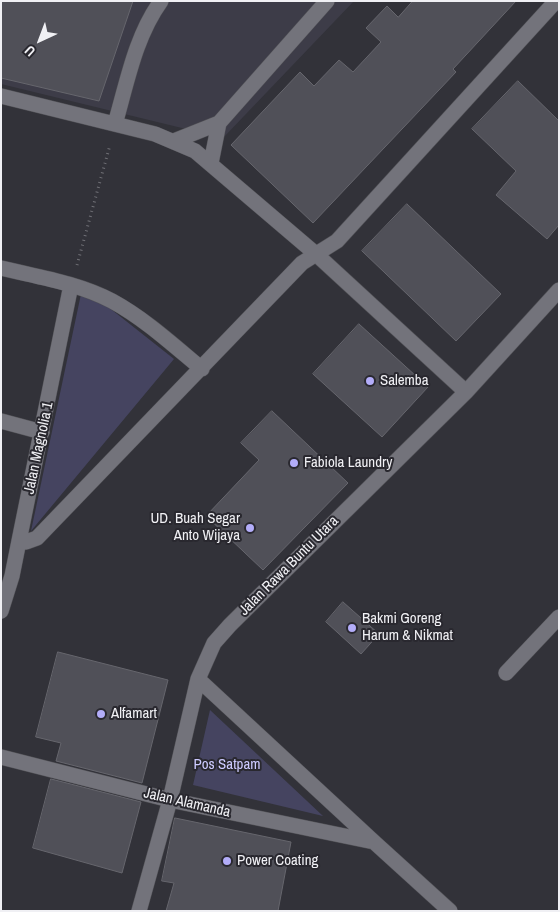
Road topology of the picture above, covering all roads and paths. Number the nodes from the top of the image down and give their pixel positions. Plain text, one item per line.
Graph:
1 (161, 1) edge
2 (327, 1) edge
3 (556, 1) edge
4 (1, 96) edge
5 (115, 124) junction
6 (218, 124) junction
7 (174, 141) junction
8 (211, 163) junction
9 (317, 255) junction
10 (1, 268) edge
11 (71, 284) junction
12 (559, 290) edge
13 (202, 369) junction
14 (466, 392) junction
15 (1, 422) edge
16 (42, 432) junction
17 (19, 542) junction
18 (6, 575) edge
19 (1, 611) edge
20 (559, 617) edge
21 (506, 673) dead end
22 (198, 679) junction
23 (1, 757) edge
24 (170, 800) junction
25 (374, 842) junction
26 (139, 911) edge
27 (450, 911) edge

1 - 5 street
2 - 6 street
3 - 9 street
4 - 5 street
5 - 7 street
5 - 11 path
6 - 7 street
6 - 8 street
7 - 8 street
8 - 9 street
9 - 13 street
9 - 14 street
10 - 11 street
11 - 13 street
11 - 16 street, Jalan Magnolia 1
12 - 14 street, Jalan Rawa Buntu Utara
13 - 17 street
14 - 22 street, Jalan Rawa Buntu Utara
15 - 16 street
16 - 17 street, Jalan Magnolia 1
17 - 18 street, Jalan Magnolia 1
18 - 19 street, Jalan Magnolia 1
20 - 21 street
22 - 24 street, Jalan Rawa Buntu Utara
22 - 25 street
23 - 24 street, Jalan Alamanda
24 - 25 street, Jalan Alamanda
24 - 26 street, Jalan Rawa Buntu Utara
25 - 27 street

